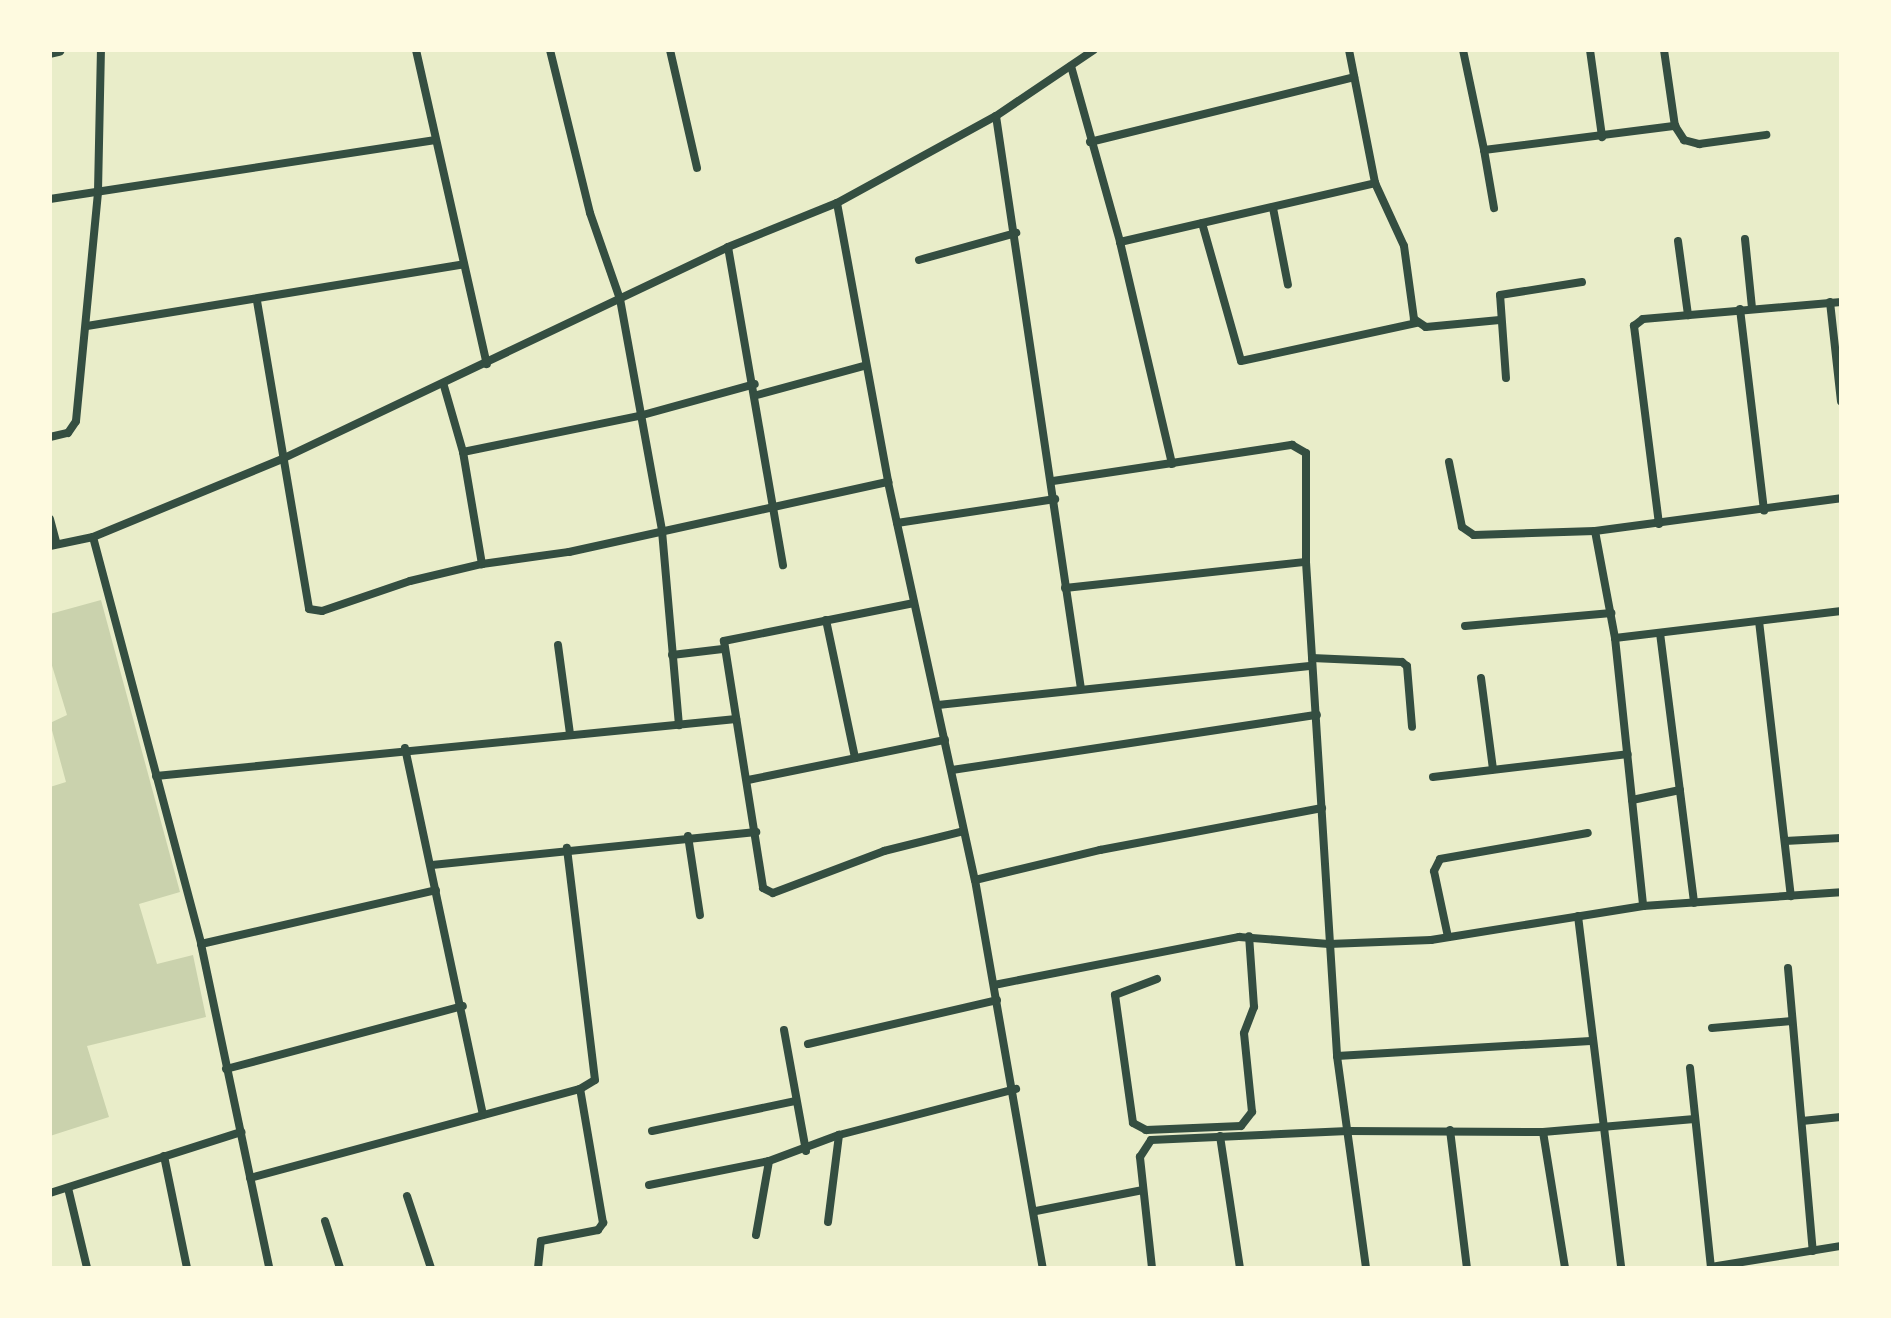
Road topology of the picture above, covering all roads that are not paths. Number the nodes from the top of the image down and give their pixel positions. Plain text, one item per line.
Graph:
1 (59, 50) edge
2 (101, 50) edge
3 (416, 50) edge
4 (550, 50) edge
5 (670, 50) edge
6 (1094, 50) edge
7 (1349, 50) edge
8 (1463, 50) edge
9 (1590, 50) edge
10 (1664, 50) edge
11 (50, 52) edge
12 (1071, 66) junction
13 (1354, 77) junction
14 (996, 116) junction
15 (1675, 126) junction
16 (1766, 135) dead end
17 (1602, 137) junction
18 (436, 140) junction
19 (1090, 142) junction
20 (1484, 150) junction
21 (697, 168) dead end
22 (1375, 183) junction
23 (98, 191) junction
24 (50, 199) edge
25 (837, 203) junction
26 (1273, 208) junction
27 (1494, 208) dead end
28 (1202, 223) junction
29 (1016, 233) junction
30 (1745, 239) dead end
31 (1678, 241) dead end
32 (1120, 242) junction
33 (728, 247) junction
34 (919, 260) dead end
35 (464, 264) junction
36 (1582, 282) dead end
37 (1288, 285) dead end
38 (620, 299) junction
39 (257, 301) junction
40 (1830, 302) junction
41 (1841, 302) edge
42 (1752, 308) junction
43 (1740, 309) junction
44 (1688, 315) junction
45 (1500, 320) junction
46 (1417, 323) junction
47 (87, 326) junction
48 (487, 364) junction
49 (864, 366) junction
50 (1506, 378) dead end
51 (755, 384) junction
52 (444, 386) junction
53 (757, 395) junction
54 (1841, 401) edge
55 (639, 416) junction
56 (50, 437) edge
57 (463, 452) junction
58 (282, 459) junction
59 (1449, 462) dead end
60 (1172, 464) junction
61 (1053, 481) junction
62 (888, 482) junction
63 (1841, 498) edge
64 (1055, 499) junction
65 (772, 508) junction
66 (1764, 511) junction
67 (50, 519) edge
68 (897, 523) junction
69 (1659, 524) junction
70 (662, 531) junction
71 (1595, 531) junction
72 (93, 537) junction
73 (53, 544) edge
74 (1306, 562) junction
75 (482, 564) junction
76 (783, 565) dead end
77 (1065, 588) junction
78 (914, 603) junction
79 (1841, 611) edge
80 (1611, 613) junction
81 (826, 620) junction
82 (1759, 621) junction
83 (1465, 626) dead end
84 (1660, 633) junction
85 (1615, 638) junction
86 (558, 645) dead end
87 (723, 649) junction
88 (672, 655) junction
89 (1312, 662) junction
90 (1481, 678) dead end
91 (1081, 689) junction
92 (938, 705) junction
93 (1317, 715) junction
94 (736, 719) junction
95 (679, 725) junction
96 (1412, 727) dead end
97 (570, 734) junction
98 (945, 740) junction
99 (405, 748) junction
100 (1628, 754) junction
101 (855, 758) junction
102 (1493, 769) junction
103 (952, 770) junction
104 (156, 776) junction
105 (1433, 777) dead end
106 (748, 780) junction
107 (1680, 790) junction
108 (1632, 800) junction
109 (1322, 808) junction
110 (964, 831) junction
111 (756, 832) junction
112 (1588, 833) dead end
113 (688, 836) junction
114 (1841, 838) edge
115 (1785, 841) junction
116 (567, 848) junction
117 (432, 865) junction
118 (975, 880) junction
119 (436, 890) junction
120 (1841, 892) edge
121 (1791, 896) junction
122 (1694, 903) junction
123 (1643, 906) junction
124 (700, 915) dead end
125 (1578, 916) junction
126 (1249, 936) junction
127 (1448, 937) junction
128 (201, 944) junction
129 (1329, 944) junction
130 (1788, 968) dead end
131 (1157, 979) dead end
132 (994, 985) junction
133 (997, 1000) junction
134 (463, 1006) junction
135 (1792, 1021) junction
136 (1712, 1028) dead end
137 (784, 1030) dead end
138 (1591, 1041) junction
139 (808, 1044) dead end
140 (1337, 1056) junction
141 (1690, 1068) dead end
142 (226, 1069) junction
143 (580, 1089) junction
144 (1016, 1089) junction
145 (796, 1101) junction
146 (483, 1115) junction
147 (1841, 1117) edge
148 (1694, 1119) junction
149 (1802, 1121) junction
150 (1602, 1129) junction
151 (1450, 1130) junction
152 (652, 1131) dead end
153 (1348, 1131) junction
154 (241, 1132) junction
155 (1543, 1132) junction
156 (839, 1135) junction
157 (1220, 1136) junction
158 (806, 1151) junction
159 (164, 1156) junction
160 (769, 1161) junction
161 (250, 1178) junction
162 (649, 1185) dead end
163 (68, 1188) junction
164 (1143, 1190) junction
165 (50, 1193) edge
166 (407, 1196) dead end
167 (1036, 1211) junction
168 (325, 1221) dead end
169 (828, 1222) dead end
170 (756, 1235) dead end
171 (1841, 1246) edge
172 (1813, 1251) junction
173 (87, 1268) edge
174 (187, 1268) edge
175 (269, 1268) edge
176 (340, 1268) edge
177 (431, 1268) edge
178 (538, 1268) edge
179 (1043, 1268) edge
180 (1152, 1268) edge
181 (1240, 1268) edge
182 (1366, 1268) edge
183 (1467, 1268) edge
184 (1565, 1268) edge
185 (1621, 1268) edge
186 (1711, 1268) edge

1 - 11 main road
2 - 23 street
3 - 18 street
4 - 38 street
5 - 21 street
6 - 12 street
7 - 13 street
8 - 20 street
9 - 17 street
10 - 15 street
12 - 14 street
12 - 19 street
13 - 19 street
13 - 22 street
14 - 25 street
14 - 29 street
15 - 16 street
15 - 17 street
17 - 20 street
18 - 23 street
18 - 35 street
19 - 32 street
20 - 27 street
22 - 26 street
22 - 46 street
23 - 24 street
23 - 47 street
25 - 33 street
25 - 49 street
26 - 28 street
26 - 37 street
28 - 32 street
28 - 46 street
29 - 34 street
29 - 61 street
30 - 42 street
31 - 44 street
32 - 60 street
33 - 38 street
33 - 51 street
35 - 39 street
35 - 48 street
36 - 45 street
38 - 48 street
38 - 55 street
39 - 47 street
39 - 58 street
40 - 41 street
40 - 42 street
40 - 54 street
42 - 43 street
43 - 44 street
43 - 66 street
44 - 69 street
45 - 46 street
45 - 50 street
47 - 56 street
48 - 52 street
49 - 53 street
49 - 62 street
51 - 53 street
51 - 55 street
52 - 57 street
52 - 58 street
53 - 65 street
55 - 57 street
55 - 70 street
57 - 75 street
58 - 72 street
58 - 75 street
59 - 71 street
60 - 61 street
60 - 74 street
61 - 64 street
62 - 65 street
62 - 68 street
63 - 66 street
64 - 68 street
64 - 77 street
65 - 70 street
65 - 76 street
66 - 69 street
67 - 73 street
68 - 78 street
69 - 71 street
70 - 75 street
70 - 88 street
71 - 80 street
72 - 73 street
72 - 104 street
74 - 77 street
74 - 89 street
77 - 91 street
78 - 81 street
78 - 92 street
79 - 82 street
80 - 83 street
80 - 85 street
81 - 87 street
81 - 101 street
82 - 84 street
82 - 115 street
84 - 85 street
84 - 107 street
85 - 100 street
86 - 97 street
87 - 88 street
87 - 94 street
88 - 95 street
89 - 91 street
89 - 93 street
89 - 96 street
90 - 102 street
91 - 92 street
92 - 98 street
93 - 103 street
93 - 109 street
94 - 95 street
94 - 106 street
95 - 97 street
97 - 99 street
98 - 101 street
98 - 103 street
99 - 104 street
99 - 117 street
100 - 102 street
100 - 108 street
101 - 106 street
102 - 105 street
103 - 110 street
104 - 128 street
106 - 111 street
107 - 108 street
107 - 122 street
108 - 123 street
109 - 118 street
109 - 129 street
110 - 111 street
110 - 118 street
111 - 113 street
112 - 127 street
113 - 116 street
113 - 124 street
114 - 115 street
115 - 121 street
116 - 117 street
116 - 143 street
117 - 119 street
118 - 132 street
119 - 128 street
119 - 134 street
120 - 121 street
121 - 122 street
122 - 123 street
123 - 125 street
125 - 127 street
125 - 138 street
126 - 129 street
126 - 131 street
126 - 132 street
127 - 129 street
128 - 142 street
129 - 140 street
130 - 135 street
132 - 133 street
133 - 139 street
133 - 144 street
134 - 142 street
134 - 146 street
135 - 136 street
135 - 149 street
137 - 145 street
138 - 140 street
138 - 150 street
140 - 153 street
141 - 148 street
142 - 154 street
143 - 146 street
143 - 178 street
144 - 156 street
144 - 167 street
145 - 152 street
145 - 158 street
146 - 161 street
147 - 149 street
148 - 150 street
148 - 186 street
149 - 172 street
150 - 155 street
150 - 185 street
151 - 153 street
151 - 155 street
151 - 183 street
153 - 157 street
153 - 182 street
154 - 159 street
154 - 161 street
155 - 184 street
156 - 158 street
156 - 169 street
157 - 164 street
157 - 181 street
158 - 160 street
159 - 163 street
159 - 174 street
160 - 162 street
160 - 170 street
161 - 175 street
163 - 165 street
163 - 173 street
164 - 167 street
164 - 180 street
166 - 177 street
167 - 179 street
168 - 176 street
171 - 172 street
172 - 186 street

